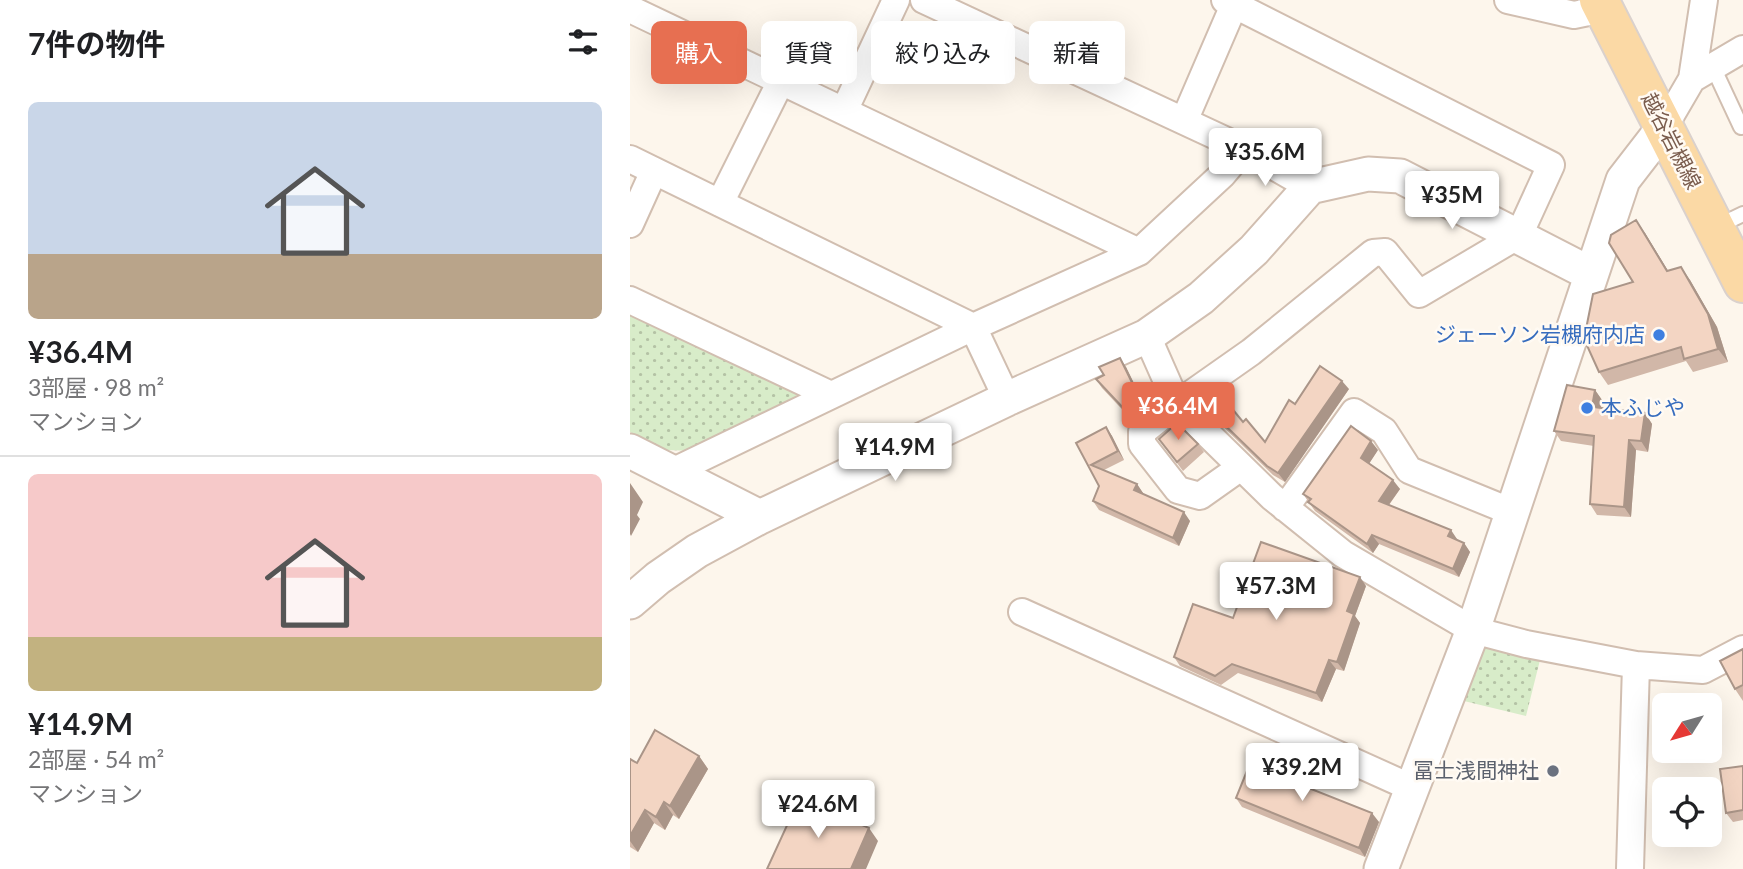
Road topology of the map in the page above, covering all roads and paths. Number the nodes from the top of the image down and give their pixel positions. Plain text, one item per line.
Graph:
1 (896, 0) edge
2 (924, 0) edge
3 (1508, 0) edge
4 (1704, 0) edge
5 (1230, 2) edge
6 (1601, 4) edge
7 (630, 9) edge
8 (978, 11) edge
9 (1743, 49) edge
10 (761, 71) edge
11 (1702, 73) junction
12 (780, 84) edge
13 (787, 84) edge
14 (844, 111) junction
15 (1184, 121) junction
16 (1664, 127) junction
17 (1741, 127) edge
18 (1244, 149) junction
19 (630, 159) edge
20 (654, 171) junction
21 (1311, 187) junction
22 (720, 203) junction
23 (1729, 221) edge
24 (630, 224) edge
25 (1519, 235) junction
26 (1139, 252) junction
27 (1591, 274) junction
28 (1743, 283) edge
29 (630, 300) edge
30 (972, 327) junction
31 (1147, 336) junction
32 (831, 395) junction
33 (1007, 399) junction
34 (1177, 404) junction
35 (630, 451) edge
36 (1241, 467) junction
37 (674, 471) junction
38 (1285, 508) junction
39 (1512, 512) junction
40 (760, 517) junction
41 (631, 600) edge
42 (1022, 611) dead end
43 (1473, 630) junction
44 (1743, 649) edge
45 (1636, 665) junction
46 (1412, 788) junction
47 (1381, 869) edge
48 (1630, 869) edge

1 - 14 street
2 - 8 street
3 - 6 street
4 - 11 street
5 - 15 street
5 - 25 street
6 - 16 main road, 越谷岩槻線
7 - 10 street
8 - 15 street
9 - 11 street
11 - 16 street
11 - 17 lane
12 - 22 street
13 - 14 street
14 - 26 street
15 - 18 street
16 - 23 main road, 越谷岩槻線
16 - 27 street
18 - 21 street
18 - 26 street
19 - 20 street
20 - 22 street
20 - 24 street
21 - 25 street
21 - 31 street
22 - 30 street
23 - 28 main road, 越谷岩槻線
25 - 27 street
25 - 34 street
26 - 30 street
27 - 39 street
29 - 32 street
30 - 32 street
30 - 33 street
31 - 33 street
31 - 34 street
32 - 37 street
33 - 40 street
34 - 36 street
34 - 36 street
35 - 37 street
36 - 38 street
37 - 40 street
38 - 39 street
38 - 43 street
39 - 43 street
40 - 41 street
42 - 46 street
43 - 45 street
43 - 46 street
44 - 45 street
45 - 48 street
46 - 47 street

